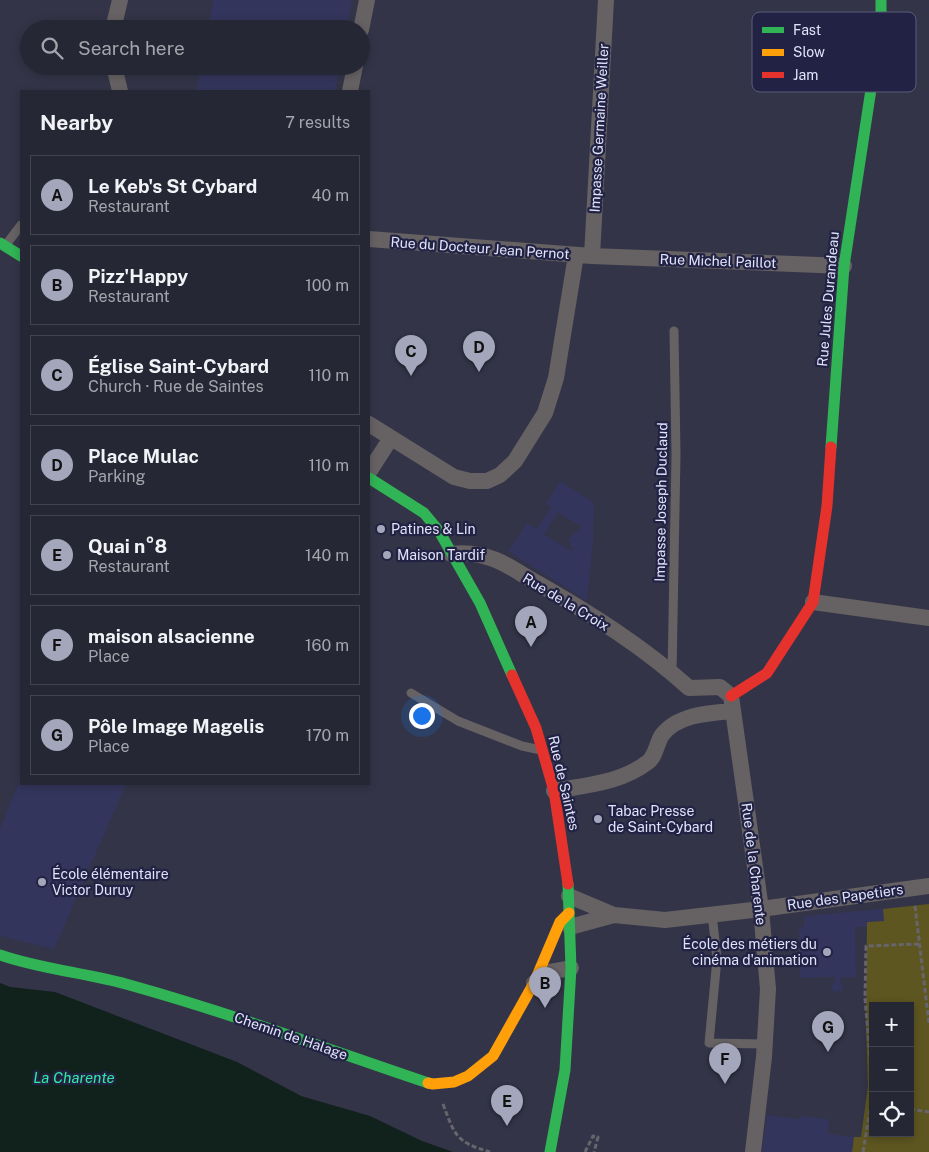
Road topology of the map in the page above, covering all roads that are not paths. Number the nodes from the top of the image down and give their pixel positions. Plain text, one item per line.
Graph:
1 (120, 0) edge
2 (366, 0) edge
3 (606, 0) edge
4 (115, 20) edge
5 (363, 20) edge
6 (116, 75) edge
7 (353, 75) edge
8 (120, 90) edge
9 (350, 90) edge
10 (871, 92) edge
11 (20, 226) edge
12 (370, 239) edge
13 (2, 247) edge
14 (20, 256) edge
15 (584, 256) junction
16 (844, 266) junction
17 (674, 331) dead end
18 (370, 425) edge
19 (391, 438) junction
20 (370, 470) edge
21 (370, 479) edge
22 (451, 554) junction
23 (813, 602) junction
24 (929, 618) edge
25 (672, 673) junction
26 (689, 688) junction
27 (411, 693) dead end
28 (732, 703) junction
29 (696, 715) junction
30 (543, 751) junction
31 (554, 791) junction
32 (921, 887) edge
33 (569, 896) junction
34 (761, 909) junction
35 (712, 914) junction
36 (614, 915) junction
37 (570, 920) junction
38 (0, 955) edge
39 (571, 968) junction
40 (534, 983) junction
41 (764, 1044) junction
42 (550, 1152) edge
43 (753, 1152) edge

1 - 4 street
2 - 5 street
3 - 15 street, Impasse Germaine Weiller
6 - 8 street
7 - 9 street
10 - 16 street, Rue Jules Durandeau
11 - 13 lane
12 - 15 street, Rue du Docteur Jean Pernot
13 - 14 street
15 - 16 street, Rue Michel Paillot
15 - 19 street, Impasse Germaine Weiller
16 - 23 street, Rue Jules Durandeau
17 - 25 lane, Impasse Joseph Duclaud
18 - 19 street, Impasse Germaine Weiller
19 - 20 street
21 - 22 street, Rue de Saintes
22 - 25 street, Rue de la Croix
22 - 30 street, Rue de Saintes
23 - 24 street
23 - 28 street
25 - 26 street, Rue de la Croix
26 - 28 street
26 - 29 street
27 - 30 lane
28 - 29 street
28 - 34 street, Rue de la Charente
29 - 31 street
30 - 31 street, Rue de Saintes
31 - 33 street, Rue de Saintes
32 - 34 street, Rue des Papetiers
33 - 36 street
33 - 37 street, Rue de Saintes
34 - 35 street, Rue des Papetiers
34 - 41 street, Rue de la Charente
35 - 36 street, Rue des Papetiers
35 - 41 lane
36 - 37 street
37 - 39 street, Rue de Saintes
37 - 40 street, Chemin de Halage
38 - 40 street, Chemin de Halage
39 - 40 street
39 - 42 street, Rue de Saintes
41 - 43 street, Rue de la Charente

